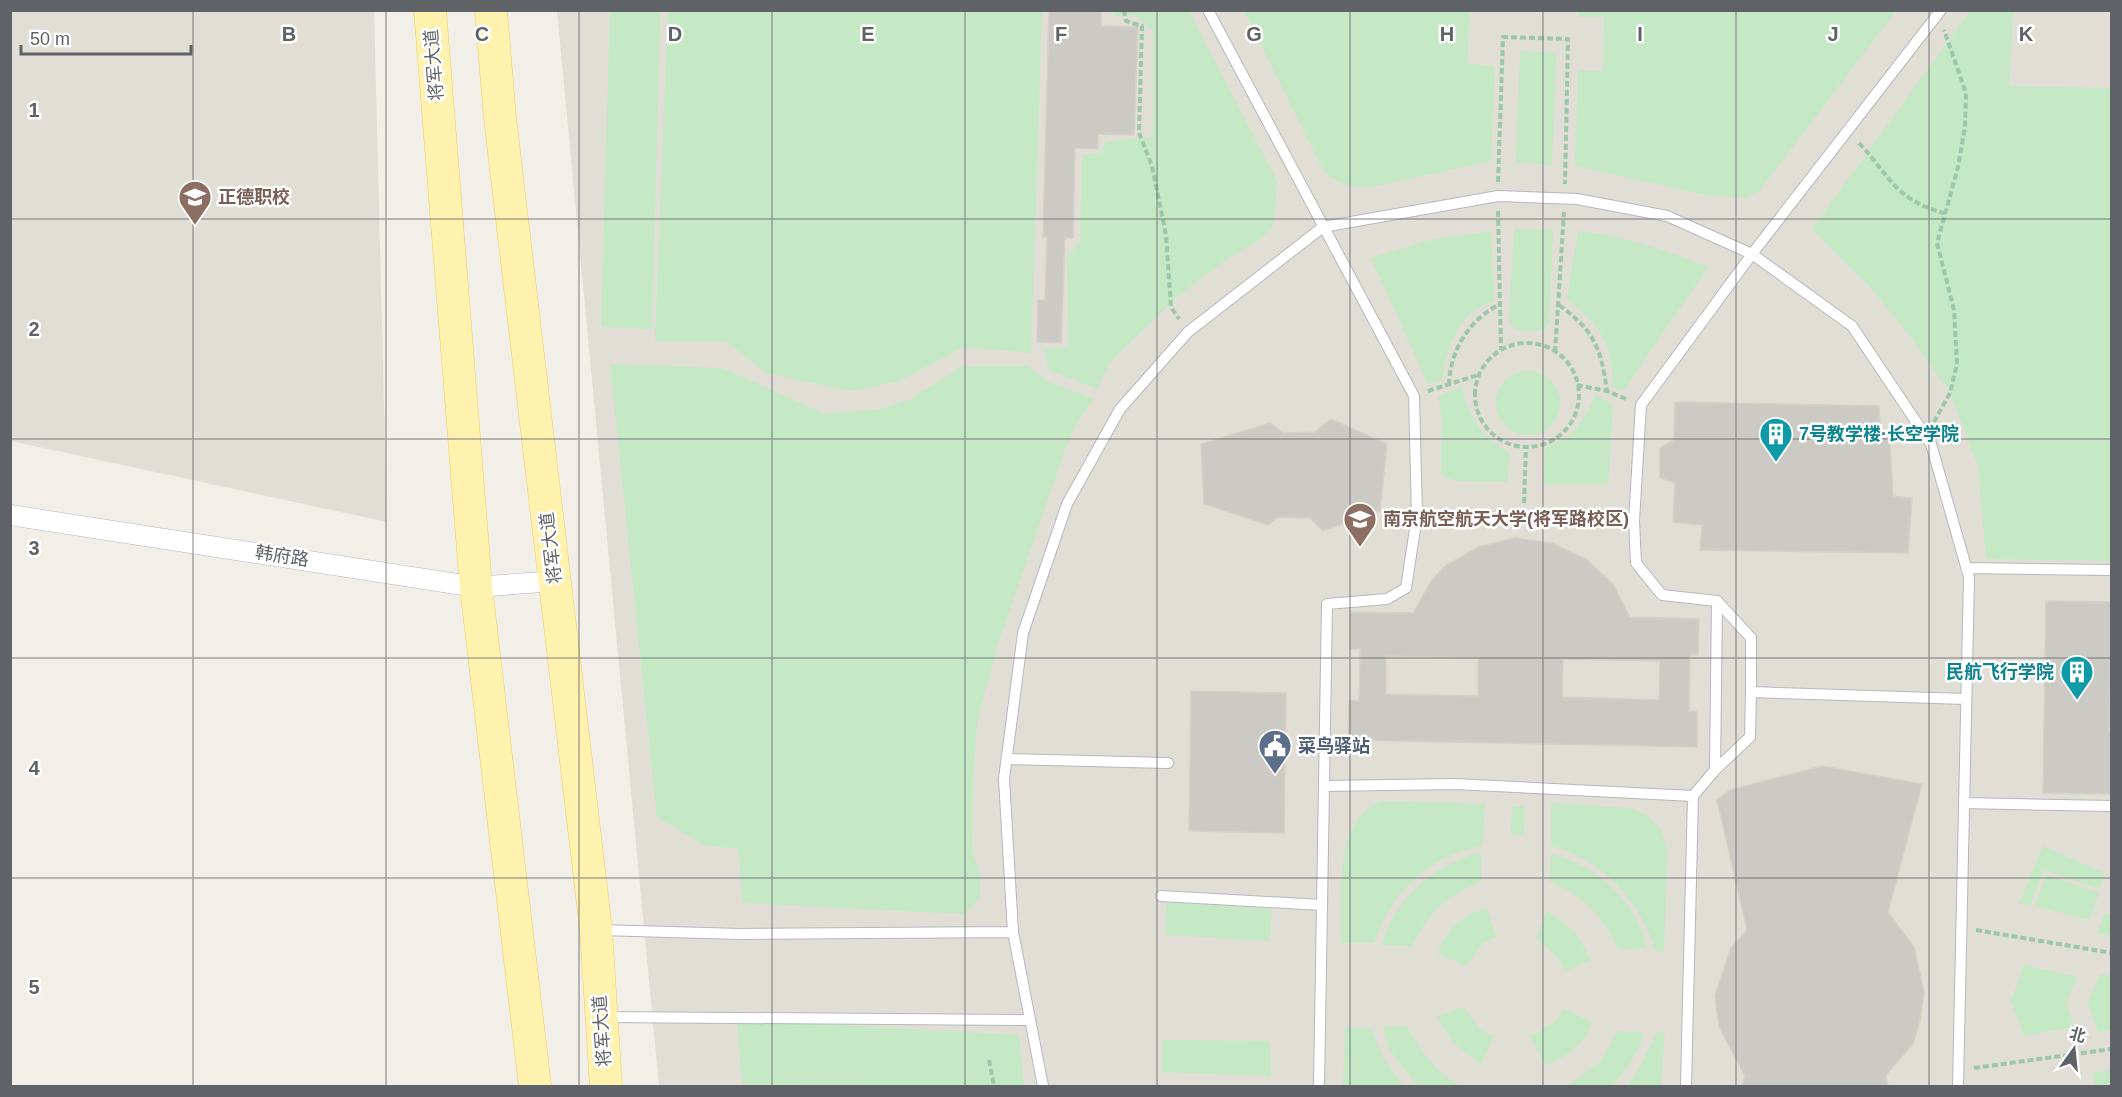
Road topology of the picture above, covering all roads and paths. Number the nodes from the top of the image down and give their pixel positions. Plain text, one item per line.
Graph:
1 (430, 10) edge
2 (491, 10) edge
3 (1124, 10) edge
4 (1208, 10) edge
5 (1939, 13) edge
6 (1847, 131) junction
7 (1944, 213) junction
8 (1323, 227) junction
9 (1752, 254) junction
10 (1500, 304) dead end
11 (1558, 305) dead end
12 (1188, 332) junction
13 (1479, 375) junction
14 (1449, 385) junction
15 (1577, 386) junction
16 (1607, 392) junction
17 (1414, 396) junction
18 (1641, 405) junction
19 (1923, 432) junction
20 (1526, 447) junction
21 (10, 515) edge
22 (1417, 516) junction
23 (1523, 518) junction
24 (1634, 521) junction
25 (1966, 568) junction
26 (2112, 570) edge
27 (554, 581) junction
28 (476, 587) junction
29 (1717, 602) junction
30 (1751, 692) junction
31 (1966, 699) junction
32 (1007, 759) junction
33 (1168, 763) dead end
34 (1715, 770) junction
35 (1324, 786) junction
36 (1693, 796) junction
37 (1964, 803) junction
38 (2112, 806) edge
39 (1161, 896) dead end
40 (1322, 905) junction
41 (1961, 928) junction
42 (596, 930) junction
43 (1013, 932) junction
44 (2112, 953) edge
45 (601, 1017) junction
46 (1030, 1020) junction
47 (2112, 1049) edge
48 (989, 1060) dead end
49 (1959, 1070) junction
50 (535, 1086) edge
51 (606, 1086) edge
52 (994, 1086) edge
53 (1043, 1086) edge
54 (1319, 1086) edge
55 (1686, 1086) edge
56 (1958, 1086) edge

1 - 28 main road, 将军大道
2 - 27 main road, 将军大道
3 - 12 path
4 - 8 lane
5 - 6 lane
5 - 7 path
6 - 7 path
6 - 9 lane
7 - 19 path
8 - 9 lane
8 - 12 lane
8 - 17 lane
9 - 18 lane
9 - 19 lane
10 - 14 path
11 - 16 path
12 - 32 lane
13 - 14 path
13 - 15 path
13 - 20 path
14 - 17 path
15 - 16 path
15 - 20 path
16 - 18 path
17 - 22 lane
18 - 24 lane
19 - 25 lane
20 - 23 path
21 - 28 street, 韩府路
22 - 23 lane
22 - 35 lane
23 - 24 lane
24 - 29 lane
25 - 26 lane
25 - 31 lane
27 - 28 street, 韩府路
27 - 42 main road, 将军大道
28 - 50 main road, 将军大道
29 - 30 lane
29 - 34 lane
30 - 31 lane
30 - 34 lane
31 - 37 lane
32 - 33 lane
32 - 43 lane
34 - 36 lane
35 - 36 lane
35 - 40 lane
36 - 55 lane
37 - 38 lane
37 - 41 lane
39 - 40 lane
40 - 54 lane
41 - 44 path
41 - 49 lane
42 - 43 lane
42 - 45 main road, 将军大道
43 - 46 lane
45 - 46 lane
45 - 51 main road, 将军大道
46 - 53 lane
47 - 49 path
48 - 52 path
49 - 56 lane

